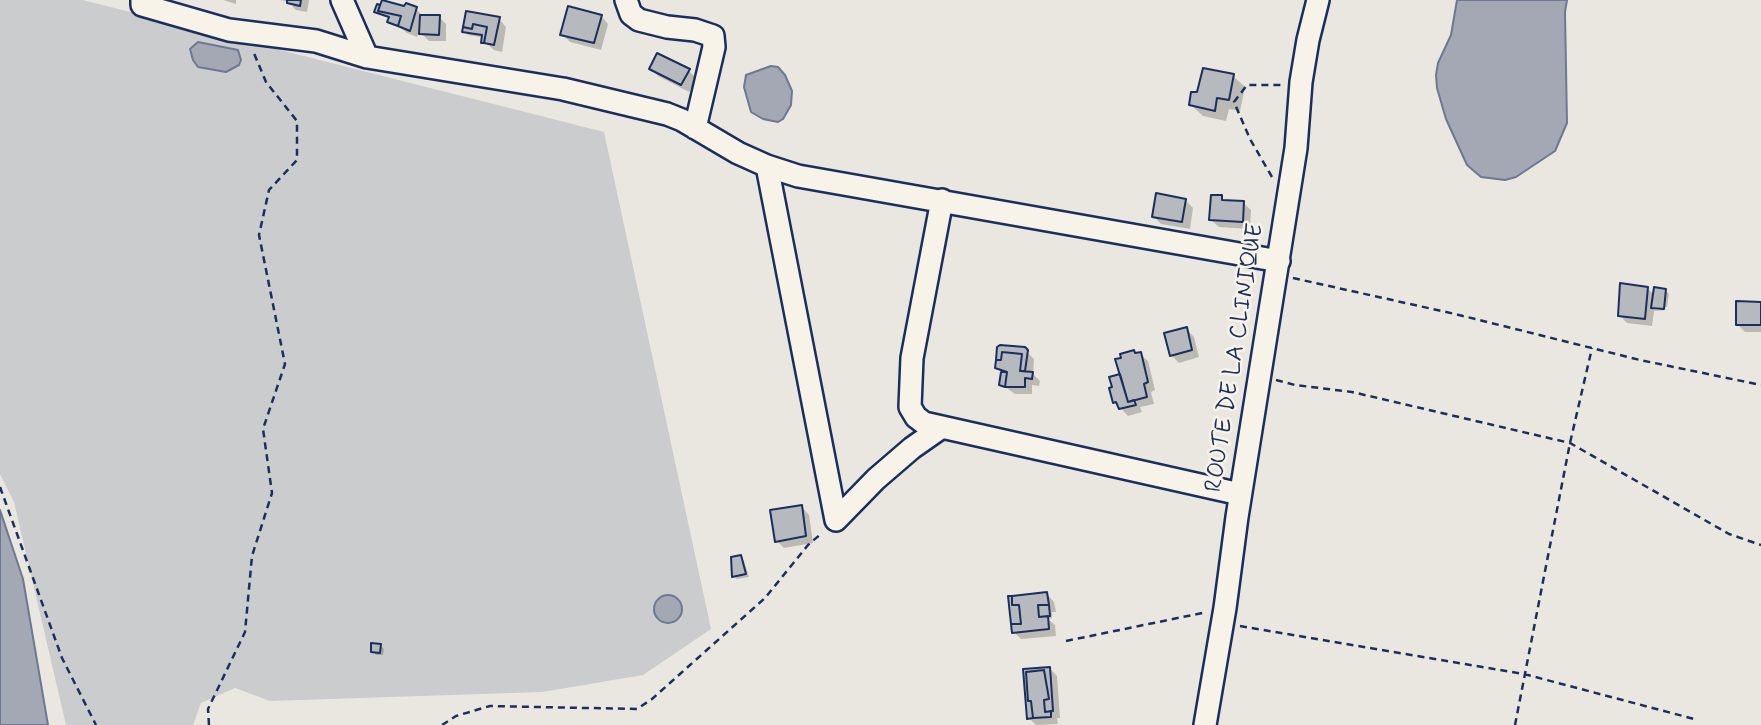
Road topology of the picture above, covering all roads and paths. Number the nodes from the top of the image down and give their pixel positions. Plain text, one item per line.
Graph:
1 (142, 0) edge
2 (342, 0) edge
3 (626, 0) edge
4 (1318, 0) edge
5 (245, 32) junction
6 (367, 57) junction
7 (1301, 82) junction
8 (695, 128) junction
9 (768, 166) junction
10 (942, 200) junction
11 (1287, 205) junction
12 (1277, 268) junction
13 (1592, 348) junction
14 (1259, 376) junction
15 (1761, 385) edge
16 (942, 427) junction
17 (1570, 443) junction
18 (0, 487) edge
19 (1240, 494) junction
20 (836, 520) junction
21 (1761, 545) edge
22 (1224, 616) junction
23 (1066, 641) dead end
24 (1524, 674) junction
25 (1698, 720) dead end
26 (96, 725) edge
27 (209, 725) edge
28 (442, 725) edge
29 (1205, 725) edge
30 (1515, 725) edge

1 - 5 street
2 - 6 street
3 - 8 street
4 - 7 street, ROUTE DE LA CLINIQUE
5 - 6 street
5 - 27 path
6 - 8 street
7 - 11 street, ROUTE DE LA CLINIQUE
7 - 11 path
8 - 9 street
9 - 10 street
9 - 20 street
10 - 12 street
10 - 16 street
11 - 12 street, ROUTE DE LA CLINIQUE
12 - 13 path
12 - 14 street, ROUTE DE LA CLINIQUE
13 - 15 path
13 - 17 path
14 - 17 path
14 - 19 street, ROUTE DE LA CLINIQUE
16 - 19 street
16 - 20 street
17 - 21 path
17 - 24 path
18 - 26 path
19 - 22 street, ROUTE DE LA CLINIQUE
20 - 28 path
22 - 23 path
22 - 24 path
22 - 29 street, ROUTE DE LA CLINIQUE
24 - 25 path
24 - 30 path

